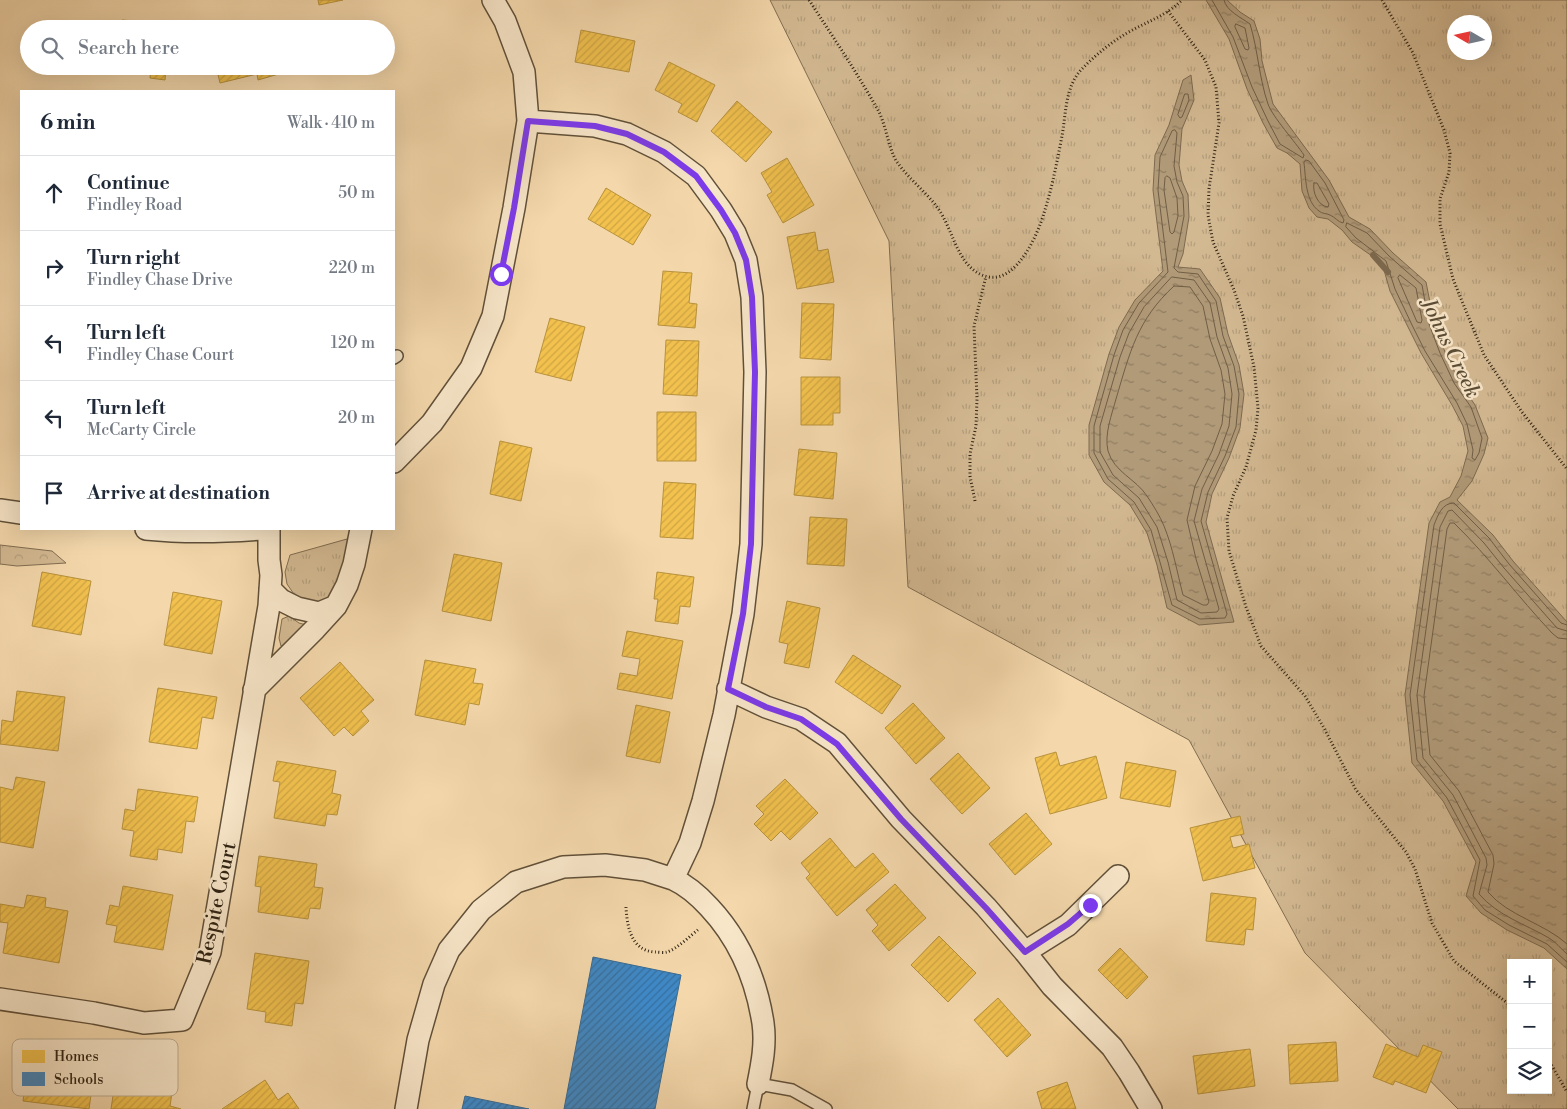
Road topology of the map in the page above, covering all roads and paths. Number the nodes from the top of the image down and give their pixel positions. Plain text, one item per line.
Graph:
1 (493, 0) edge
2 (809, 0) edge
3 (1182, 0) edge
4 (1382, 0) edge
5 (1168, 11) junction
6 (528, 121) junction
7 (986, 276) junction
8 (395, 461) edge
9 (1567, 468) edge
10 (975, 501) dead end
11 (0, 510) edge
12 (20, 513) edge
13 (158, 530) edge
14 (243, 530) edge
15 (269, 530) edge
16 (361, 530) edge
17 (270, 589) junction
18 (336, 606) junction
19 (728, 689) junction
20 (254, 690) junction
21 (1118, 876) dead end
22 (673, 879) junction
23 (626, 907) dead end
24 (716, 915) junction
25 (1025, 952) junction
26 (0, 999) edge
27 (1509, 1004) edge
28 (1552, 1067) edge
29 (758, 1084) junction
30 (1567, 1092) edge
31 (406, 1109) edge
32 (753, 1109) edge
33 (826, 1109) edge
34 (1150, 1109) edge

1 - 6 street
2 - 7 path
3 - 5 path
4 - 9 path
5 - 7 path
5 - 27 path
6 - 8 street
6 - 19 street
7 - 10 path
11 - 12 street
13 - 14 street
15 - 17 street, Respite Court
16 - 18 street
17 - 18 street
17 - 20 street, Respite Court
18 - 20 street
19 - 22 street
19 - 25 street
20 - 26 street, Respite Court
21 - 25 street
22 - 24 street
22 - 31 street
23 - 24 path
24 - 29 street
25 - 34 street
28 - 30 path
29 - 32 lane
29 - 33 lane

